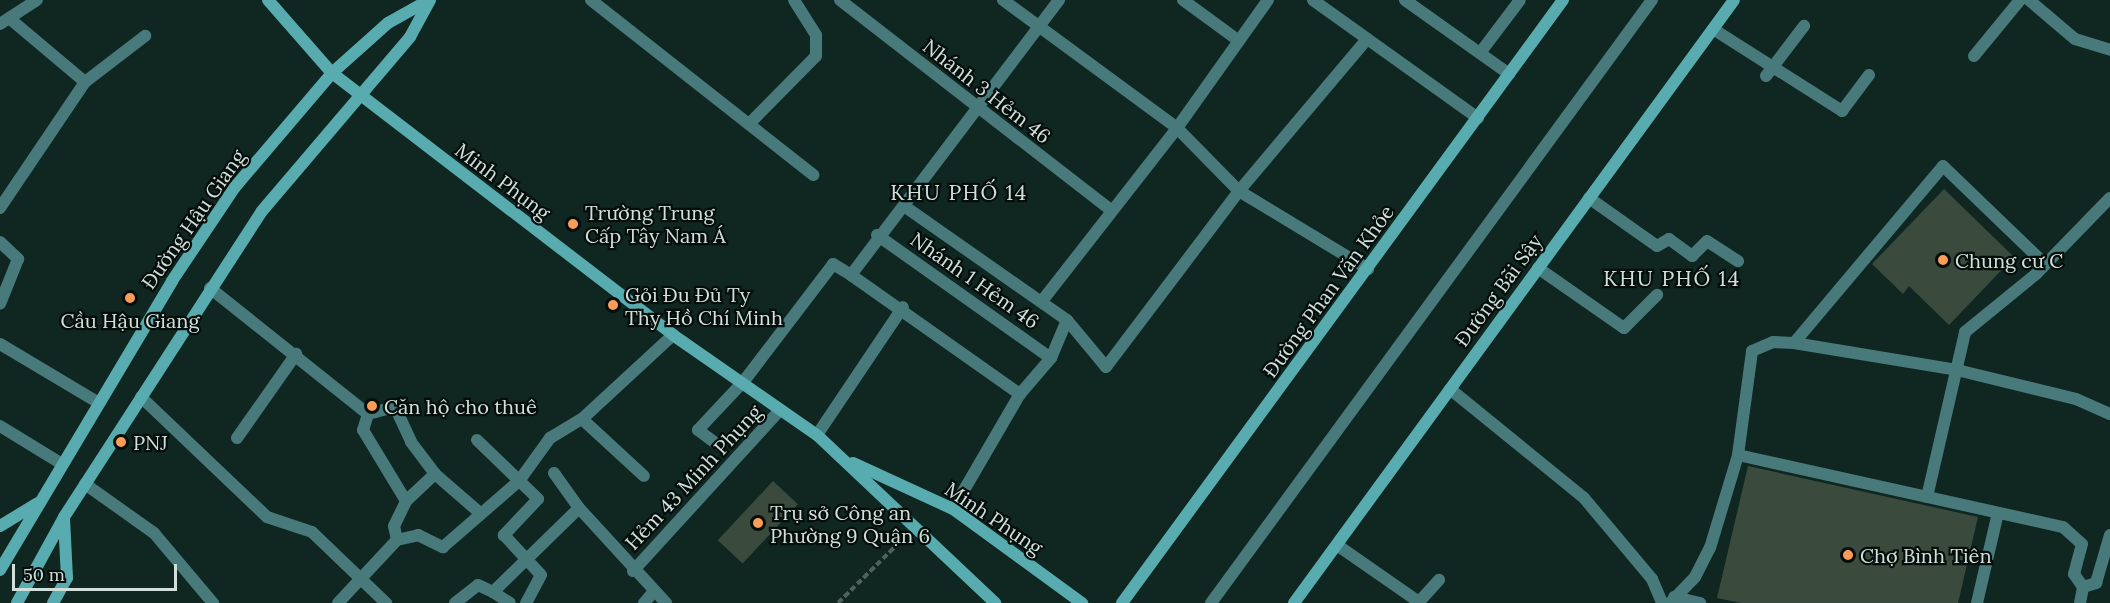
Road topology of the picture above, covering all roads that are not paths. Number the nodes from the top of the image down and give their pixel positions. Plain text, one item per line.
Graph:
1 (36, 0) edge
2 (268, 0) edge
3 (429, 0) edge
4 (591, 0) edge
5 (794, 0) edge
6 (840, 0) edge
7 (1003, 0) edge
8 (1059, 0) edge
9 (1184, 0) edge
10 (1268, 0) edge
11 (1313, 0) edge
12 (1405, 0) edge
13 (1520, 0) edge
14 (1563, 0) edge
15 (1652, 0) edge
16 (1734, 0) edge
17 (2020, 0) edge
18 (2029, 0) edge
19 (4, 21) edge
20 (1804, 26) dead end
21 (1041, 28) junction
22 (1713, 29) junction
23 (145, 36) dead end
24 (1367, 39) junction
25 (1239, 41) junction
26 (2110, 50) edge
27 (1480, 53) junction
28 (1974, 56) dead end
29 (1769, 72) junction
30 (332, 73) junction
31 (1509, 74) junction
32 (1869, 75) dead end
33 (85, 82) junction
34 (360, 96) junction
35 (979, 110) junction
36 (1478, 118) junction
37 (749, 124) junction
38 (1177, 128) junction
39 (813, 176) dead end
40 (1239, 191) junction
41 (1589, 198) junction
42 (2110, 198) edge
43 (904, 206) junction
44 (0, 208) edge
45 (1112, 211) junction
46 (877, 235) junction
47 (0, 242) edge
48 (1738, 261) dead end
49 (2045, 264) junction
50 (1538, 268) junction
51 (1368, 269) junction
52 (850, 275) junction
53 (210, 288) junction
54 (1657, 295) dead end
55 (1042, 301) junction
56 (0, 304) edge
57 (903, 307) junction
58 (1067, 320) junction
59 (673, 335) junction
60 (1794, 343) junction
61 (0, 344) edge
62 (296, 354) junction
63 (1051, 358) junction
64 (1957, 370) junction
65 (744, 381) junction
66 (1450, 389) junction
67 (1020, 394) junction
68 (141, 397) junction
69 (99, 403) junction
70 (780, 410) junction
71 (368, 414) junction
72 (2110, 414) edge
73 (582, 419) junction
74 (0, 426) edge
75 (817, 435) junction
76 (237, 438) dead end
77 (477, 440) dead end
78 (714, 442) dead end
79 (1738, 455) junction
80 (846, 460) junction
81 (62, 464) junction
82 (554, 473) dead end
83 (435, 474) junction
84 (644, 476) dead end
85 (519, 482) junction
86 (85, 484) junction
87 (1927, 497) junction
88 (406, 501) junction
89 (39, 502) junction
90 (579, 508) junction
91 (953, 509) junction
92 (480, 513) junction
93 (1998, 513) junction
94 (64, 517) junction
95 (0, 526) edge
96 (2110, 536) edge
97 (397, 540) junction
98 (1336, 545) junction
99 (526, 558) junction
100 (2106, 564) edge
101 (0, 570) edge
102 (633, 571) junction
103 (363, 577) junction
104 (1439, 580) dead end
105 (2084, 587) junction
106 (654, 591) junction
107 (493, 592) junction
108 (19, 599) edge
109 (1669, 601) edge
110 (53, 603) edge
111 (213, 603) edge
112 (338, 603) edge
113 (386, 603) edge
114 (455, 603) edge
115 (510, 603) edge
116 (526, 603) edge
117 (644, 603) edge
118 (666, 603) edge
119 (995, 603) edge
120 (1082, 603) edge
121 (1122, 603) edge
122 (1211, 603) edge
123 (1294, 603) edge
124 (1700, 603) edge
125 (1977, 603) edge
126 (2080, 603) edge

1 - 19 street
2 - 30 main road, Minh Phụng
3 - 30 main road, Đường Hậu Giang
3 - 34 main road, Đường Hậu Giang
4 - 37 street
5 - 37 street
6 - 35 street, Nhánh 3 Hẻm 46
7 - 21 street
8 - 21 street
9 - 25 street
10 - 25 street
11 - 24 street
12 - 27 street
13 - 27 street
14 - 31 main road, Đường Phan Văn Khỏe
15 - 122 street
16 - 22 main road, Đường Bãi Sậy
17 - 28 street
18 - 26 street
19 - 33 street
20 - 29 street
21 - 35 street
21 - 38 street
22 - 29 street
22 - 41 main road, Đường Bãi Sậy
23 - 33 street
24 - 36 street
24 - 40 street
25 - 38 street
27 - 31 street
29 - 32 street
30 - 34 main road, Minh Phụng
30 - 69 main road, Đường Hậu Giang
31 - 36 main road, Đường Phan Văn Khỏe
33 - 44 street
34 - 53 main road, Đường Hậu Giang
34 - 59 main road, Minh Phụng
35 - 43 street
35 - 45 street, Nhánh 3 Hẻm 46
36 - 51 main road, Đường Phan Văn Khỏe
37 - 39 street
38 - 40 street
38 - 45 street
40 - 51 street
40 - 58 street
41 - 48 street
41 - 50 main road, Đường Bãi Sậy
42 - 49 street
43 - 46 street
43 - 55 street
45 - 55 street
46 - 52 street
46 - 63 street, Nhánh 1 Hẻm 46
47 - 56 street
49 - 60 street
49 - 64 street
50 - 54 street
50 - 66 main road, Đường Bãi Sậy
51 - 121 main road, Đường Phan Văn Khỏe
52 - 57 street
52 - 65 street
53 - 62 street
53 - 68 main road, Đường Hậu Giang
55 - 58 street
57 - 67 street
57 - 75 street
58 - 63 street
59 - 65 main road, Minh Phụng
59 - 73 street
60 - 64 street
60 - 79 street
61 - 69 street
62 - 71 street
62 - 76 street
63 - 67 street
64 - 72 street
64 - 87 street
65 - 70 main road, Minh Phụng
65 - 78 street
66 - 98 main road, Đường Bãi Sậy
66 - 109 street
67 - 91 street
68 - 86 main road, Đường Hậu Giang
68 - 103 street
69 - 81 main road, Đường Hậu Giang
70 - 75 main road, Minh Phụng
70 - 102 street, Hẻm 43 Minh Phụng
71 - 83 street
71 - 88 street
73 - 84 street
73 - 85 street
74 - 81 street
75 - 80 main road, Minh Phụng
77 - 85 street
79 - 87 street
79 - 109 street
80 - 91 main road, Minh Phụng
80 - 119 main road, Minh Phụng
81 - 89 main road, Đường Hậu Giang
82 - 90 street, Hẻm 43 Minh Phụng
83 - 88 street
83 - 92 street
85 - 92 street
85 - 99 street
86 - 94 main road, Đường Hậu Giang
86 - 111 street
87 - 93 street
88 - 97 street
89 - 95 main road, Đường Hậu Giang
89 - 101 main road, Đường Hậu Giang
90 - 99 street
90 - 102 street, Hẻm 43 Minh Phụng
91 - 120 main road, Minh Phụng
92 - 97 street
93 - 105 street
93 - 125 street
94 - 108 main road, Đường Hậu Giang
94 - 110 main road
96 - 100 street
97 - 103 street
98 - 104 street
98 - 123 main road, Đường Bãi Sậy
99 - 107 street
99 - 116 street
100 - 105 street
102 - 106 street, Hẻm 43 Minh Phụng
103 - 112 street
103 - 113 street
105 - 126 street
106 - 117 street
106 - 118 street, Hẻm 43 Minh Phụng
107 - 114 street
107 - 115 street
109 - 124 street

